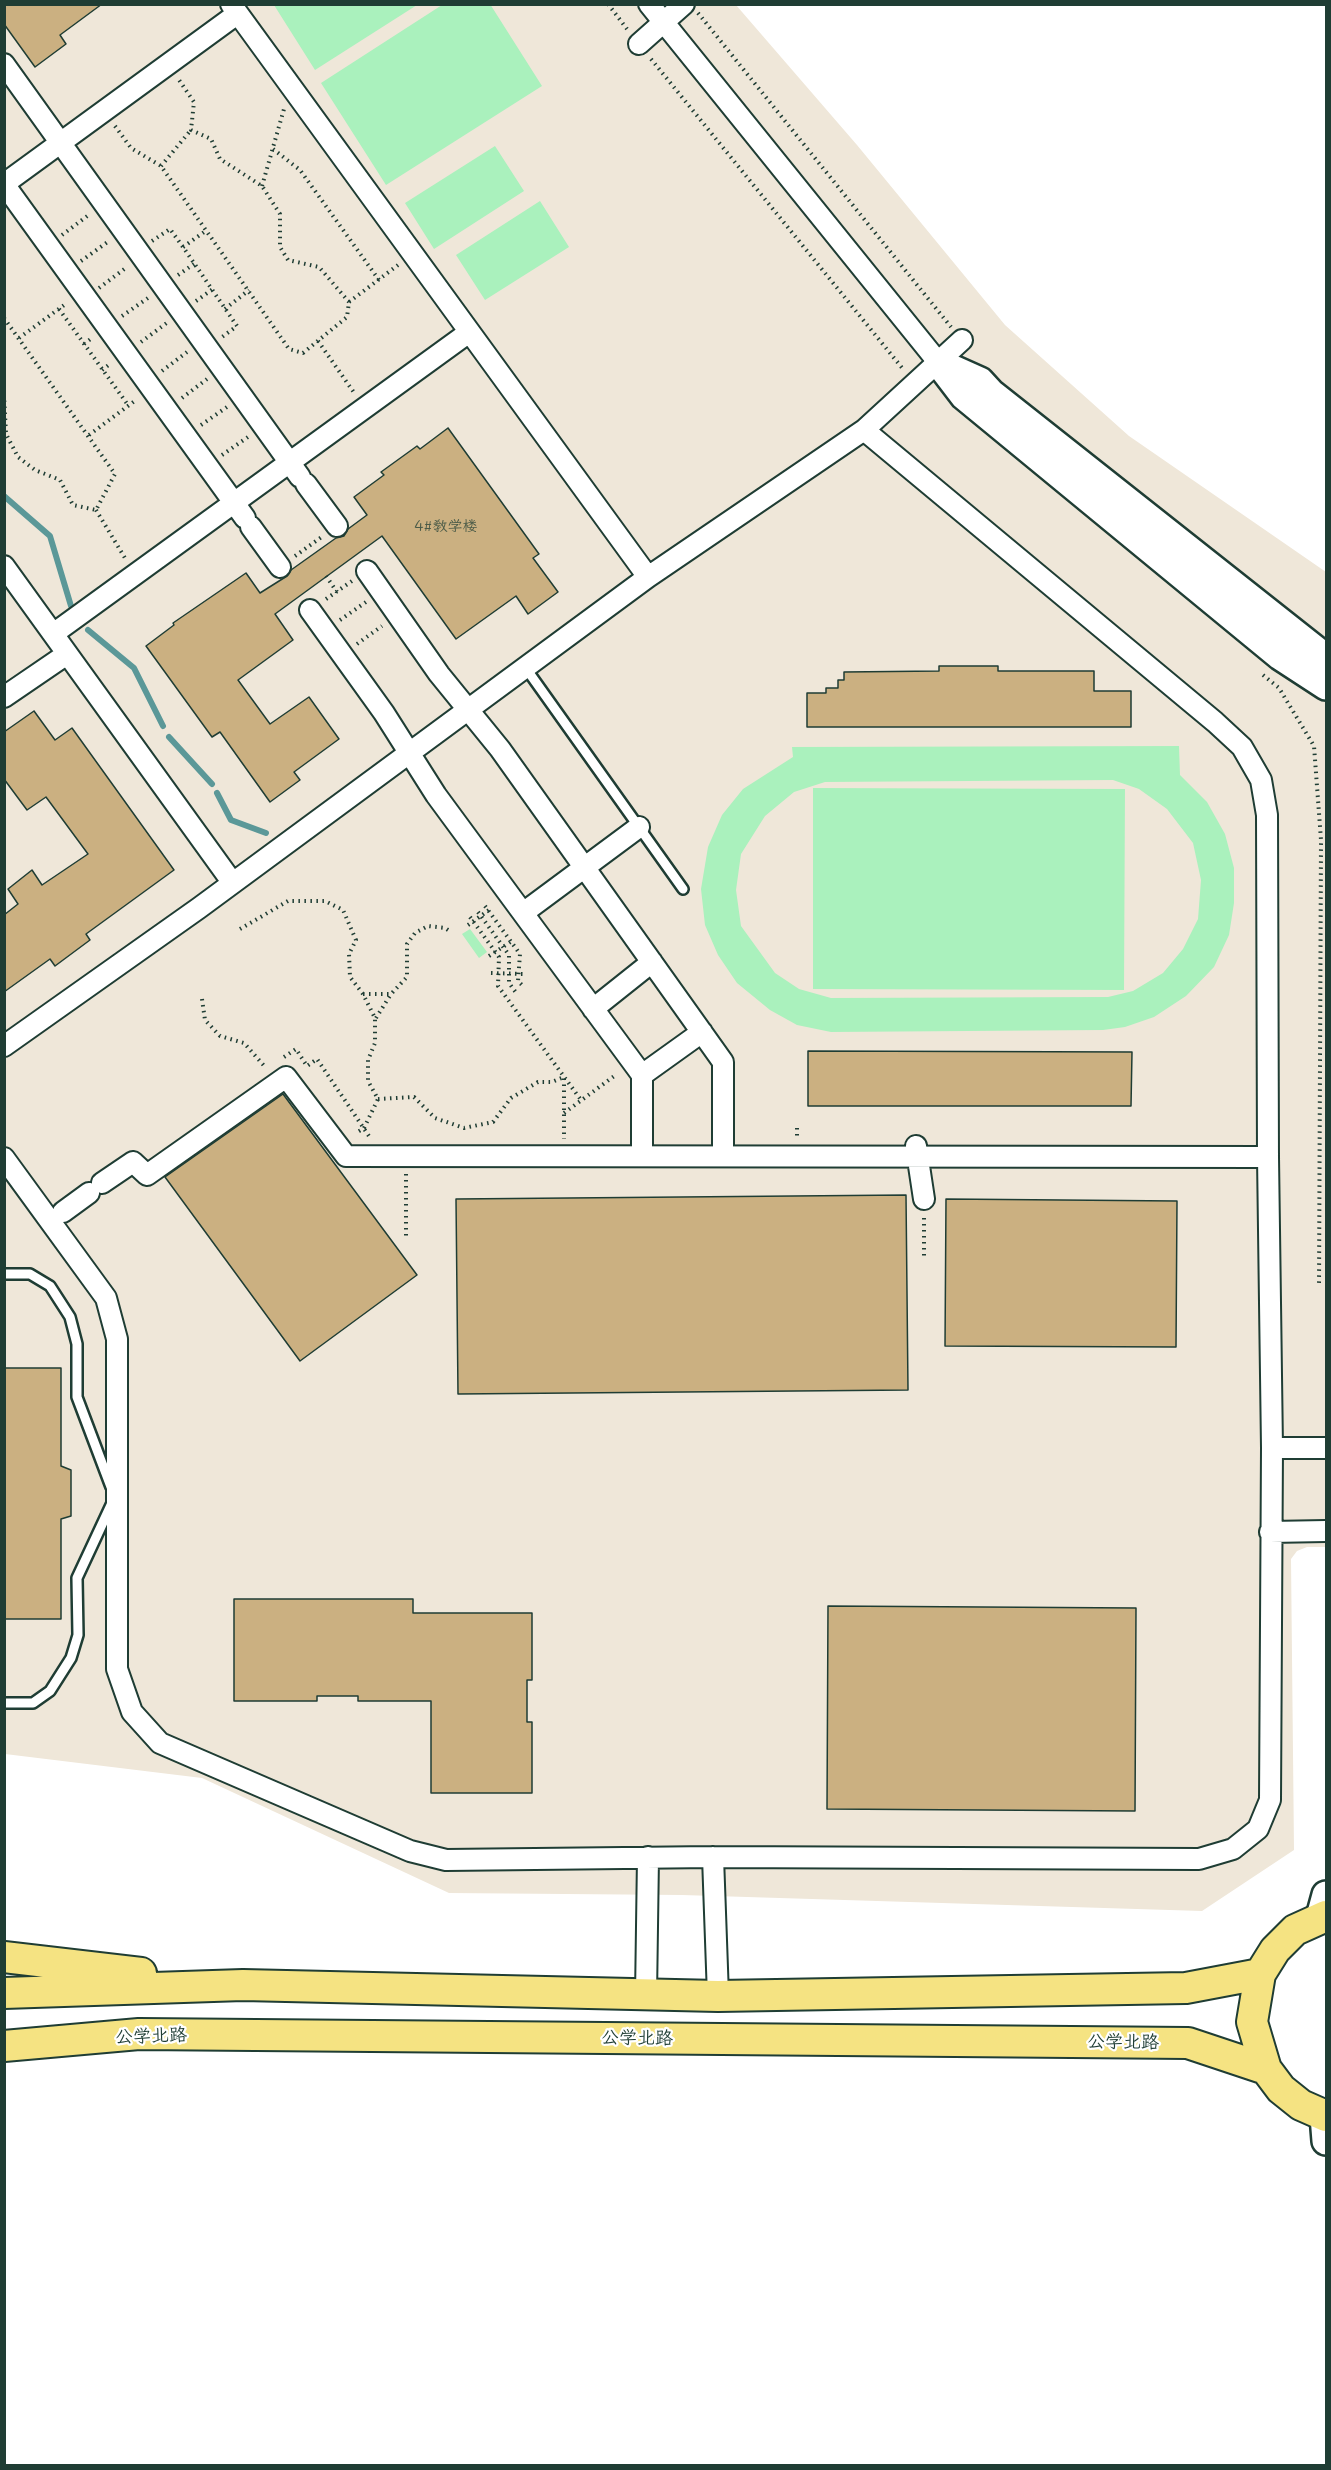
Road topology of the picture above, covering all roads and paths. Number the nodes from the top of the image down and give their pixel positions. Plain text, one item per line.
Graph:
1 (608, 4) edge
2 (649, 4) edge
3 (684, 4) edge
4 (692, 4) edge
5 (234, 9) edge
6 (664, 22) junction
7 (639, 44) junction
8 (4, 64) edge
9 (168, 64) junction
10 (285, 105) dead end
11 (104, 111) junction
12 (191, 130) junction
13 (61, 142) junction
14 (273, 149) junction
15 (161, 166) junction
16 (262, 186) junction
17 (105, 203) junction
18 (124, 230) junction
19 (207, 230) junction
20 (48, 244) junction
21 (183, 247) junction
22 (143, 256) junction
23 (194, 264) junction
24 (399, 265) dead end
25 (67, 271) junction
26 (379, 280) junction
27 (164, 286) junction
28 (213, 290) junction
29 (249, 290) junction
30 (86, 297) junction
31 (349, 303) junction
32 (59, 309) junction
33 (225, 309) junction
34 (182, 312) junction
35 (4, 318) edge
36 (107, 327) junction
37 (468, 333) junction
38 (19, 338) junction
39 (962, 340) joint
40 (203, 341) junction
41 (318, 341) junction
42 (84, 344) junction
43 (126, 353) junction
44 (939, 362) junction
45 (222, 368) junction
46 (102, 370) junction
47 (147, 382) junction
48 (915, 384) junction
49 (4, 395) edge
50 (242, 396) junction
51 (128, 405) junction
52 (365, 408) junction
53 (167, 409) junction
54 (263, 426) junction
55 (864, 430) junction
56 (89, 435) junction
57 (186, 436) junction
58 (208, 466) junction
59 (299, 475) junction
60 (96, 510) junction
61 (243, 516) junction
62 (337, 526) joint
63 (4, 566) edge
64 (280, 567) joint
65 (367, 571) joint
66 (135, 574) junction
67 (326, 576) dead end
68 (648, 577) junction
69 (337, 592) junction
70 (381, 592) junction
71 (310, 610) joint
72 (398, 615) junction
73 (325, 631) junction
74 (53, 634) junction
75 (67, 654) junction
76 (342, 654) junction
77 (1326, 658) edge
78 (525, 667) junction
79 (1261, 673) dead end
80 (1326, 686) edge
81 (4, 697) edge
82 (468, 709) junction
83 (409, 753) junction
84 (639, 827) junction
85 (585, 868) junction
86 (232, 882) junction
87 (682, 889) dead end
88 (494, 906) dead end
89 (487, 908) junction
90 (523, 913) junction
91 (480, 914) junction
92 (472, 919) junction
93 (468, 925) dead end
94 (240, 929) dead end
95 (451, 932) dead end
96 (516, 938) dead end
97 (511, 941) junction
98 (503, 947) junction
99 (495, 952) junction
100 (489, 956) dead end
101 (652, 962) junction
102 (491, 973) dead end
103 (498, 973) junction
104 (510, 973) junction
105 (522, 974) junction
106 (523, 986) dead end
107 (363, 994) junction
108 (391, 994) junction
109 (518, 994) dead end
110 (202, 999) dead end
111 (592, 1009) junction
112 (375, 1018) junction
113 (702, 1032) junction
114 (4, 1046) edge
115 (637, 1069) junction
116 (267, 1070) junction
117 (260, 1073) dead end
118 (564, 1077) junction
119 (378, 1099) junction
120 (581, 1100) junction
121 (564, 1113) junction
122 (364, 1128) junction
123 (356, 1133) dead end
124 (371, 1139) dead end
125 (916, 1150) junction
126 (564, 1155) junction
127 (642, 1155) junction
128 (723, 1156) junction
129 (1268, 1157) junction
130 (4, 1158) edge
131 (406, 1190) dead end
132 (924, 1199) joint
133 (63, 1212) dead end
134 (406, 1239) dead end
135 (924, 1259) dead end
136 (4, 1274) edge
137 (1319, 1287) dead end
138 (1272, 1448) junction
139 (1326, 1448) edge
140 (115, 1497) junction
141 (1326, 1531) edge
142 (1270, 1532) junction
143 (4, 1703) edge
144 (648, 1857) junction
145 (713, 1857) junction
146 (1324, 1909) edge
147 (4, 1958) edge
148 (1260, 1974) junction
149 (243, 1985) junction
150 (4, 1993) edge
151 (646, 1996) junction
152 (718, 1996) junction
153 (4, 2046) edge
154 (1266, 2069) junction
155 (1326, 2124) edge

1 - 7 path
2 - 6 street
3 - 6 street
4 - 39 path
5 - 9 street
5 - 37 street
6 - 7 street
6 - 44 street
7 - 48 path
8 - 13 street
9 - 11 street
9 - 12 path
10 - 14 path
11 - 13 street
11 - 15 path
12 - 15 path
12 - 16 path
13 - 17 street
13 - 20 street
14 - 16 path
14 - 26 path
15 - 19 path
16 - 31 path
17 - 18 street
17 - 20 path
18 - 22 street
18 - 25 path
19 - 21 path
19 - 29 path
20 - 25 street
21 - 22 path
21 - 23 path
22 - 27 street
22 - 30 path
23 - 27 path
23 - 28 path
24 - 26 path
25 - 30 street
26 - 31 path
27 - 34 street
27 - 36 path
28 - 33 path
28 - 34 path
29 - 33 path
29 - 41 path
30 - 32 path
30 - 36 street
31 - 41 path
32 - 38 path
32 - 42 path
33 - 40 path
34 - 40 street
34 - 43 path
35 - 38 path
36 - 42 path
36 - 43 street
37 - 52 street
37 - 68 street
38 - 56 path
39 - 44 street
40 - 45 street
40 - 47 path
41 - 52 path
42 - 46 path
43 - 46 path
43 - 47 street
44 - 48 street
44 - 77 street
44 - 80 street
45 - 50 street
45 - 53 path
46 - 51 path
47 - 51 path
47 - 53 street
48 - 55 street
49 - 60 path
50 - 54 street
50 - 57 path
51 - 56 path
52 - 59 street
53 - 57 street
54 - 58 path
54 - 59 street
55 - 68 street
55 - 129 street
56 - 60 path
57 - 58 street
58 - 61 street
59 - 61 street
59 - 62 street
60 - 66 path
61 - 64 street
61 - 66 street
62 - 64 path
63 - 74 street
65 - 69 path
65 - 70 street
66 - 74 street
67 - 69 path
68 - 78 street
69 - 71 path
70 - 72 street
70 - 73 path
71 - 73 street
72 - 76 path
72 - 82 street
73 - 76 street
74 - 75 street
75 - 81 street
75 - 86 street
76 - 83 street
78 - 82 street
78 - 84 lane
79 - 137 path
82 - 83 street
82 - 85 street
83 - 86 street
83 - 90 street
84 - 85 street
84 - 87 lane
85 - 90 street
85 - 101 street
86 - 114 street
88 - 89 path
89 - 91 path
89 - 97 path
90 - 111 street
91 - 92 path
91 - 98 path
92 - 93 path
92 - 99 path
94 - 107 path
95 - 108 path
96 - 97 path
97 - 98 path
97 - 105 path
98 - 99 path
98 - 104 path
99 - 100 path
99 - 103 path
101 - 111 street
101 - 113 street
102 - 103 path
103 - 104 path
103 - 118 path
104 - 105 path
104 - 109 path
105 - 106 path
107 - 108 path
107 - 112 path
108 - 112 path
110 - 116 path
111 - 115 street
112 - 119 path
113 - 115 street
113 - 128 street
115 - 120 path
115 - 127 street
116 - 117 path
116 - 122 path
118 - 119 path
118 - 120 path
118 - 121 path
119 - 122 path
120 - 121 path
121 - 126 path
122 - 123 path
122 - 124 path
125 - 128 street
125 - 129 street
125 - 132 street
126 - 127 street
126 - 133 street
127 - 128 street
129 - 138 street
130 - 140 street
131 - 134 path
132 - 135 path
136 - 140 lane
138 - 139 street
138 - 142 street
140 - 143 lane
140 - 144 street
141 - 142 street
142 - 145 street
144 - 145 street
144 - 151 street
145 - 152 street
146 - 148 main road
147 - 149 main road
148 - 152 main road
148 - 154 main road
149 - 150 main road
149 - 151 main road
151 - 152 main road
153 - 154 main road, 公学北路
154 - 155 main road

